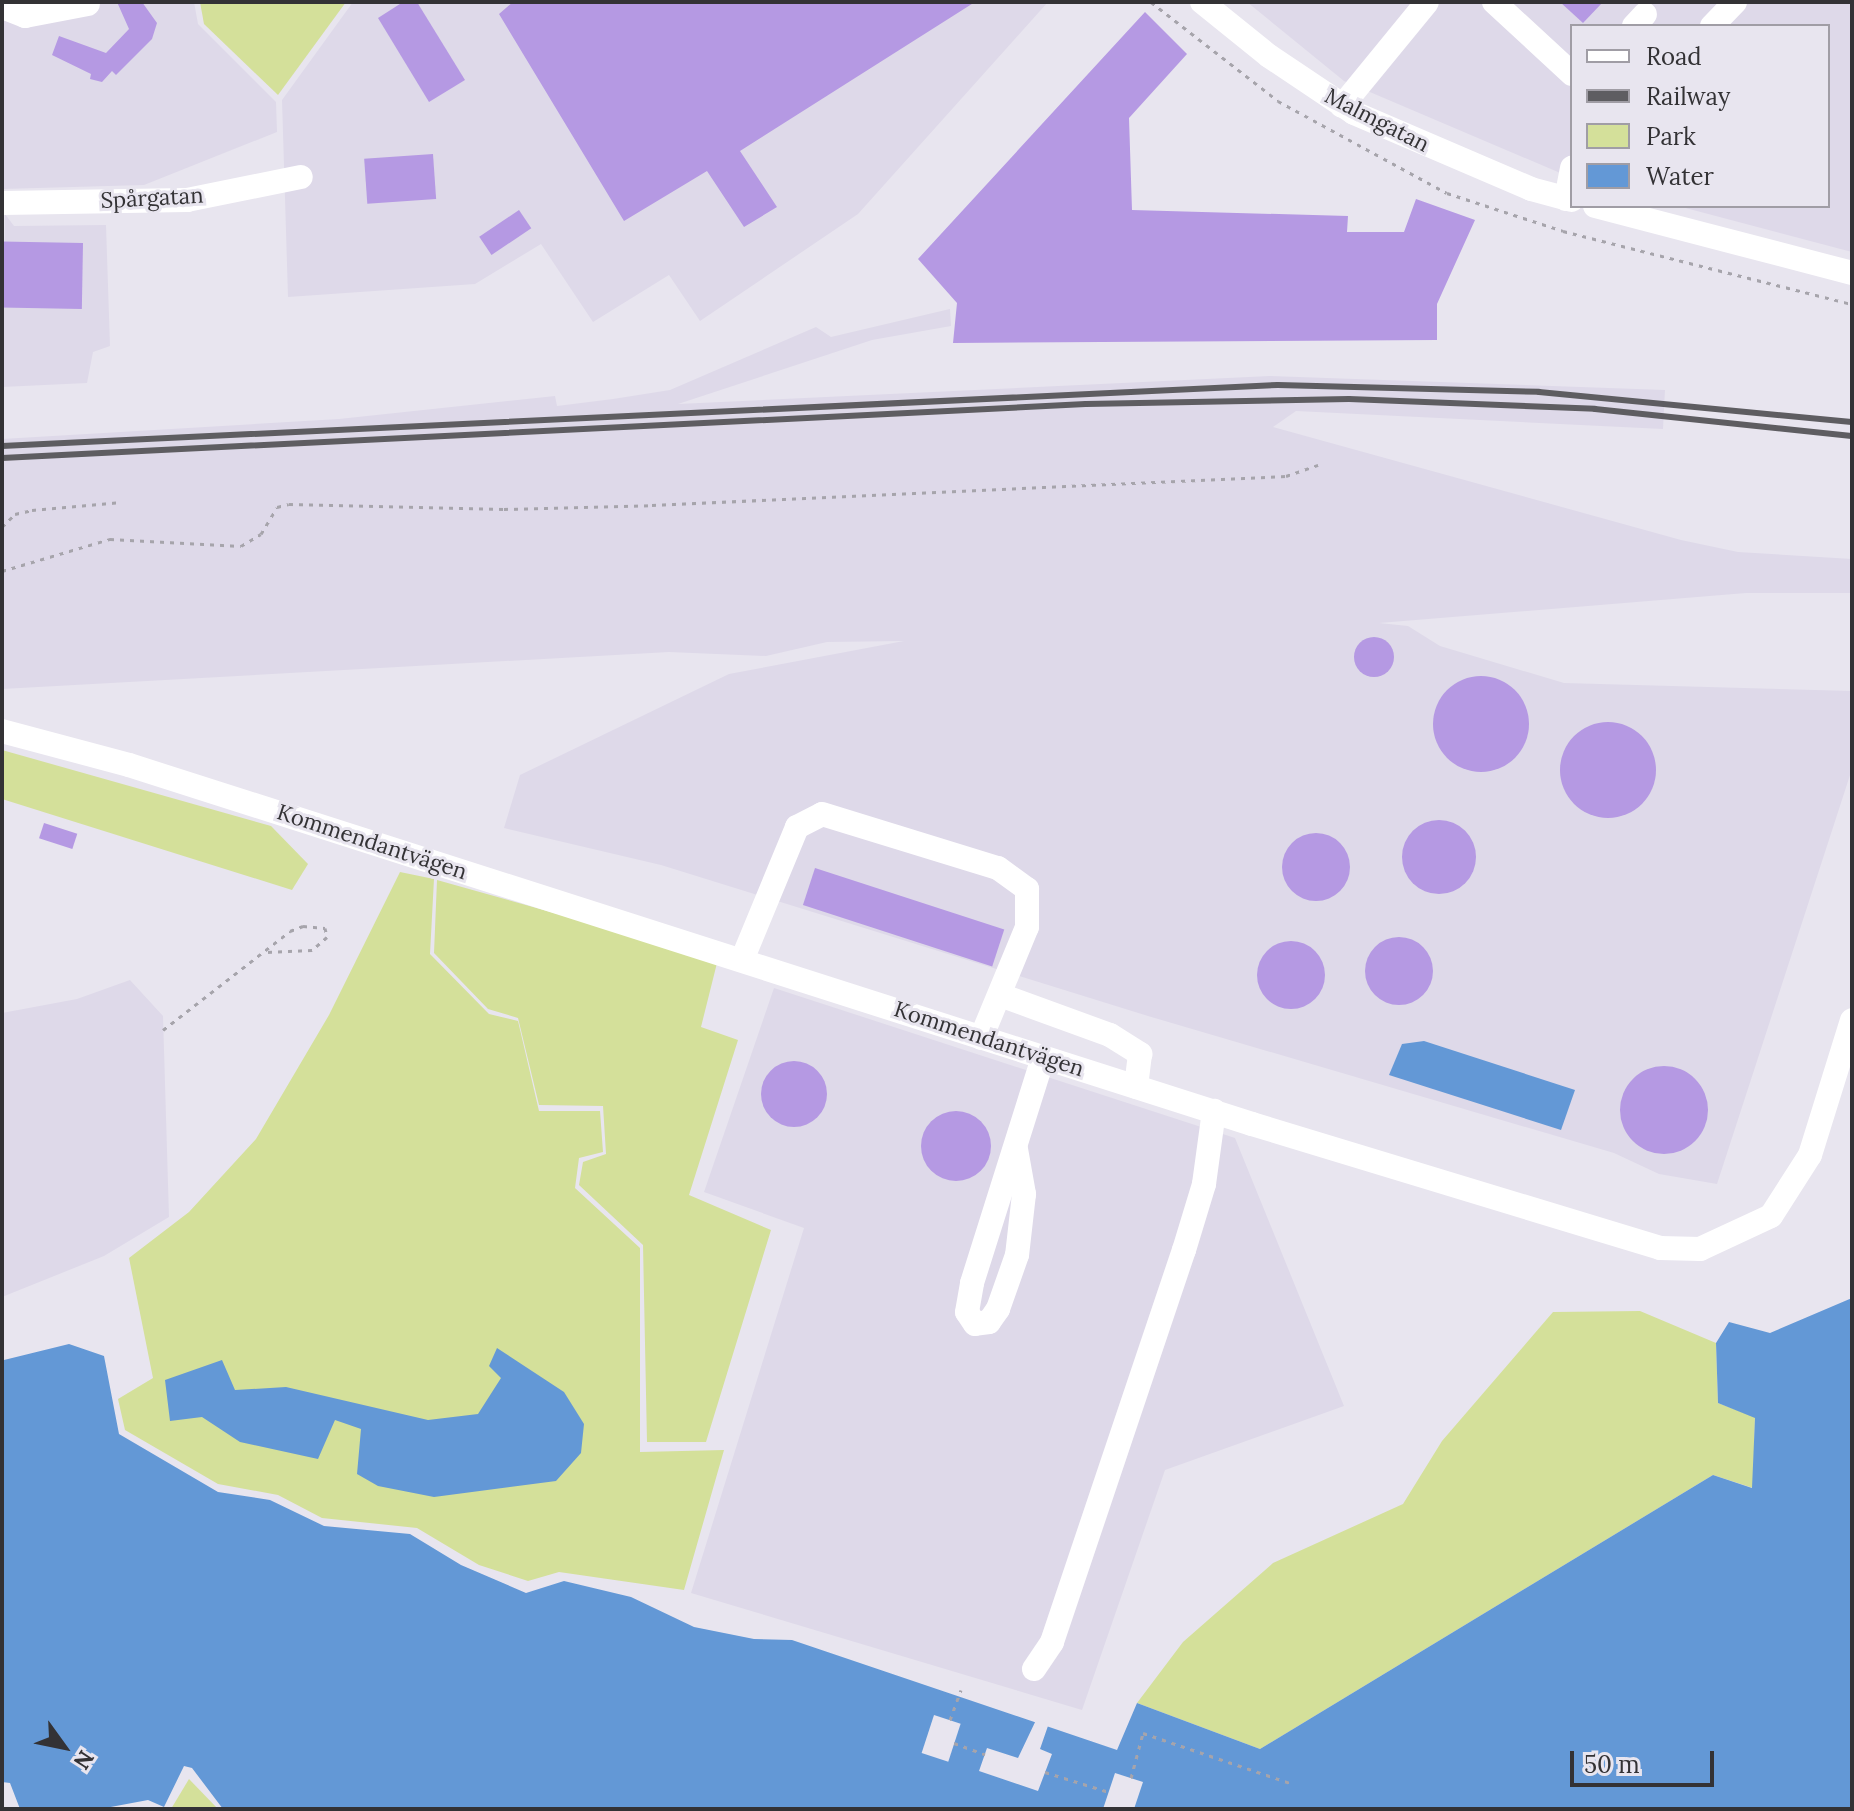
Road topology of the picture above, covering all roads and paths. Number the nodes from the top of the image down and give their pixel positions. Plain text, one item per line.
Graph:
1 (1202, 2) edge
2 (1427, 2) edge
3 (1494, 2) edge
4 (1735, 2) edge
5 (88, 4) dead end
6 (2, 7) edge
7 (1714, 24) edge
8 (1570, 72) edge
9 (1342, 106) junction
10 (301, 177) dead end
11 (1569, 199) edge
12 (2, 203) edge
13 (1603, 208) edge
14 (1852, 273) edge
15 (1318, 465) dead end
16 (122, 502) dead end
17 (2, 527) edge
18 (2, 571) edge
19 (2, 731) edge
20 (266, 952) junction
21 (742, 960) junction
22 (1000, 995) junction
23 (1852, 1020) edge
24 (163, 1030) dead end
25 (981, 1038) junction
26 (1043, 1058) junction
27 (1136, 1087) junction
28 (1214, 1111) junction
29 (1016, 1149) junction
30 (1034, 1669) dead end
31 (961, 1690) dead end
32 (950, 1720) dead end
33 (954, 1743) dead end
34 (985, 1754) dead end
35 (1045, 1772) dead end
36 (1131, 1778) dead end
37 (1290, 1783) dead end
38 (1109, 1792) dead end

1 - 9 street, Malmgatan
2 - 9 street
3 - 8 street
4 - 7 street
5 - 6 street
9 - 11 street, Malmgatan
10 - 12 street, Spårgatan
13 - 14 street
15 - 18 path
16 - 17 path
19 - 21 street, Kommendantvägen
20 - 20 path
20 - 24 path
21 - 22 street
21 - 25 street, Kommendantvägen
22 - 25 street
22 - 27 street
23 - 28 street, Kommendantvägen
25 - 26 street, Kommendantvägen
26 - 27 street, Kommendantvägen
26 - 29 street
27 - 28 street, Kommendantvägen
28 - 30 street
29 - 29 street
31 - 32 path
33 - 34 path
35 - 38 path
36 - 37 path

